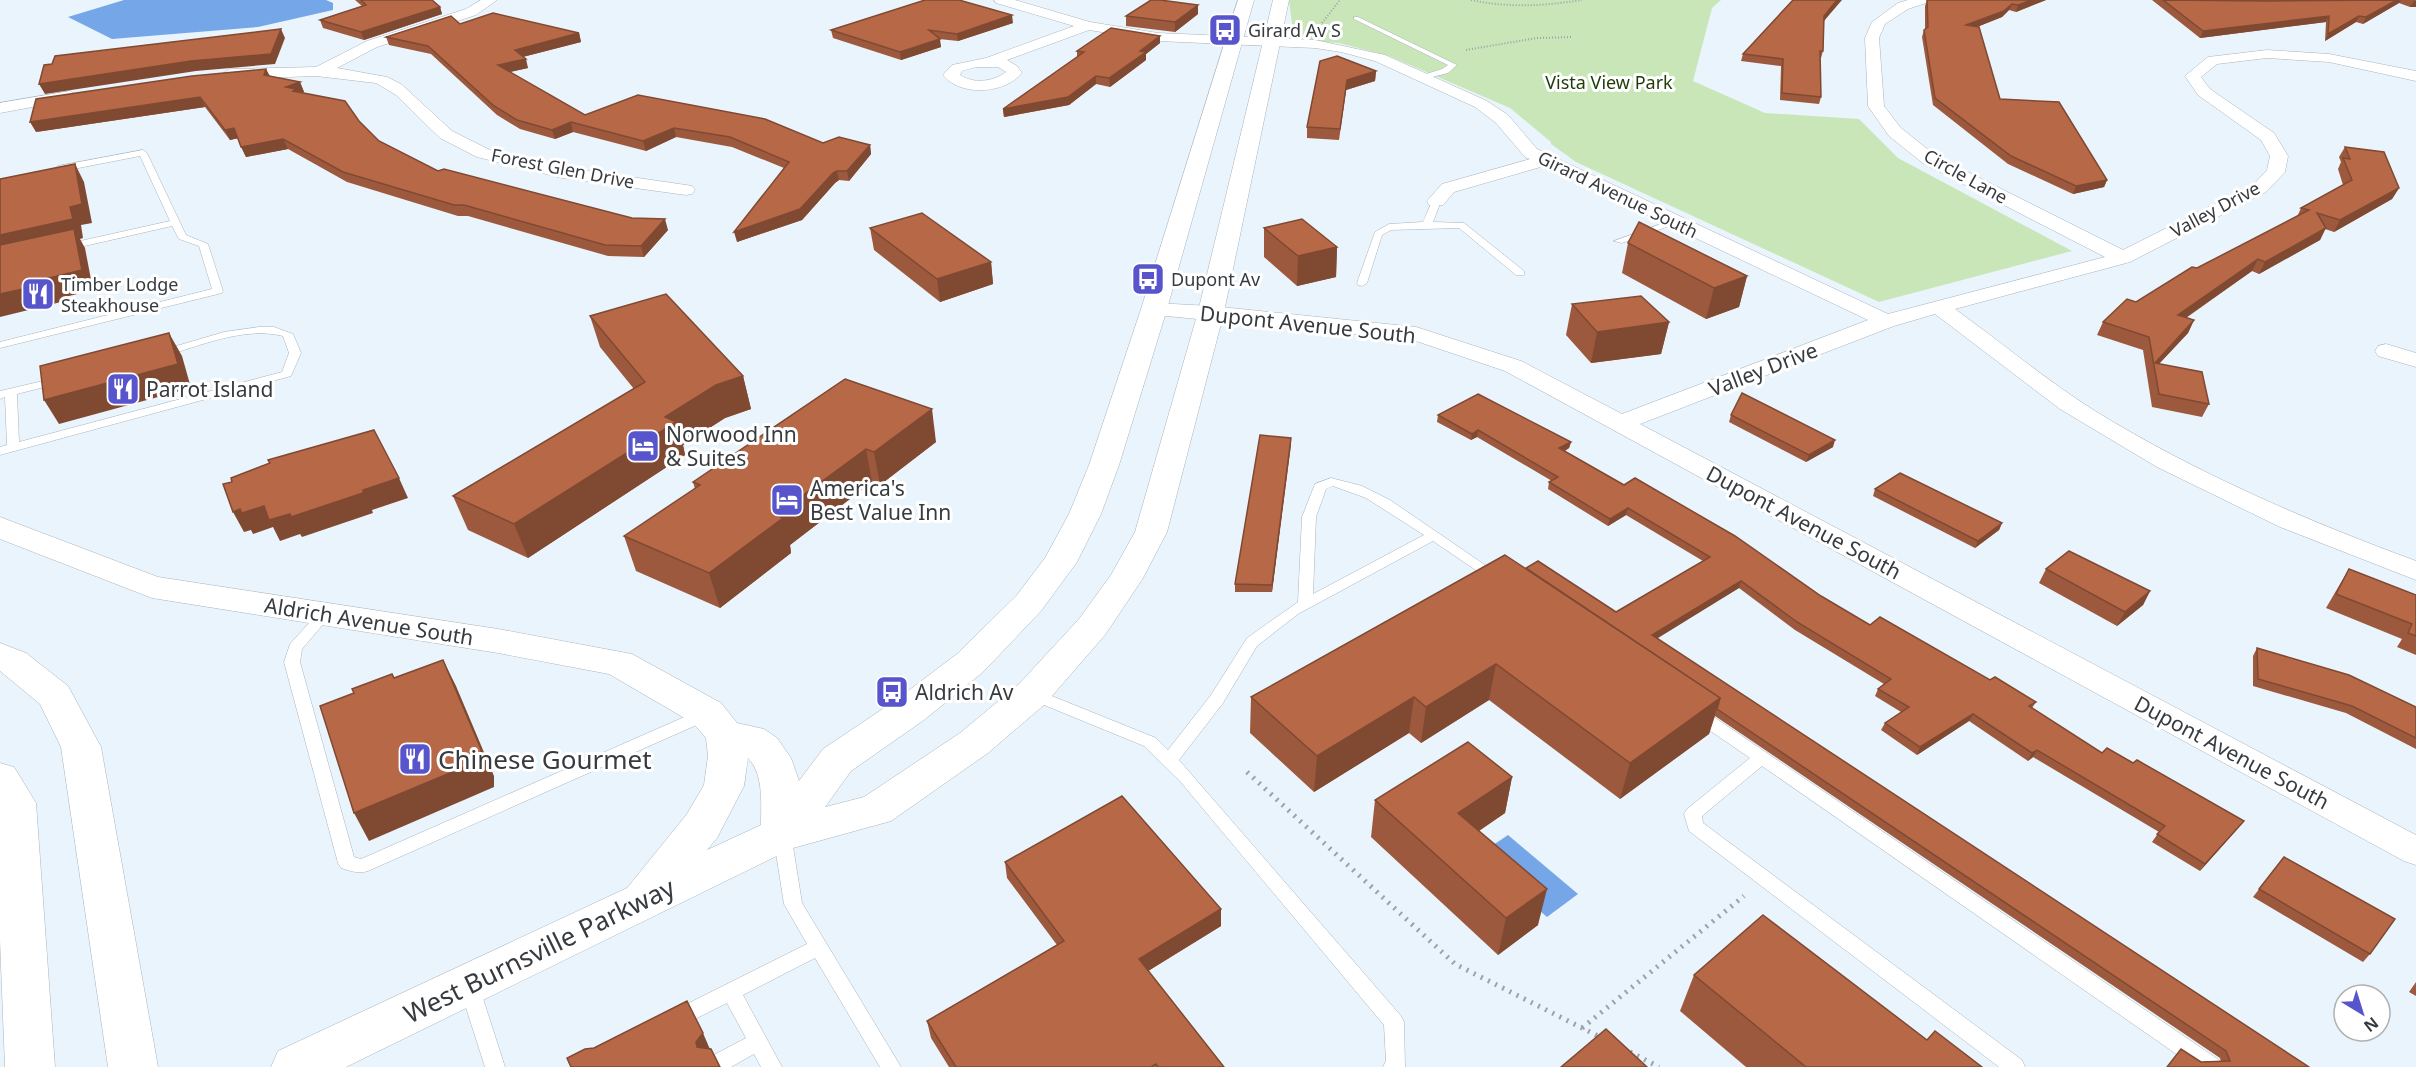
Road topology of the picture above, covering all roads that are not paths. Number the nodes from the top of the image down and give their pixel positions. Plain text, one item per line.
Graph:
1 (490, 0) edge
2 (1246, 0) edge
3 (1281, 0) edge
4 (1921, 0) edge
5 (2257, 0) edge
6 (2271, 0) edge
7 (1007, 1) edge
8 (1356, 18) dead end
9 (1088, 26) junction
10 (1234, 41) junction
11 (1273, 43) junction
12 (986, 63) dead end
13 (319, 71) junction
14 (217, 76) edge
15 (2416, 76) edge
16 (1423, 78) junction
17 (85, 94) edge
18 (0, 108) edge
19 (1545, 160) junction
20 (51, 171) edge
21 (686, 190) dead end
22 (1436, 201) joint
23 (176, 222) junction
24 (1675, 222) junction
25 (1426, 225) junction
26 (1619, 242) dead end
27 (55, 250) edge
28 (2123, 258) junction
29 (1520, 273) dead end
30 (1362, 283) dead end
31 (1940, 308) junction
32 (1154, 309) junction
33 (1211, 312) junction
34 (1886, 321) junction
35 (0, 345) edge
36 (2386, 351) dead end
37 (144, 358) edge
38 (2416, 360) edge
39 (77, 375) edge
40 (5, 394) edge
41 (1621, 423) junction
42 (13, 448) junction
43 (0, 452) edge
44 (0, 527) edge
45 (1434, 535) junction
46 (2416, 572) edge
47 (1513, 589) edge
48 (1305, 604) junction
49 (325, 614) junction
50 (0, 656) edge
51 (1032, 694) junction
52 (1682, 704) edge
53 (716, 724) junction
54 (1761, 758) junction
55 (1169, 761) junction
56 (0, 778) edge
57 (782, 834) junction
58 (2416, 851) edge
59 (639, 902) junction
60 (819, 946) junction
61 (468, 984) junction
62 (731, 991) junction
63 (657, 1029) edge
64 (759, 1041) junction
65 (717, 1064) edge
66 (30, 1067) edge
67 (133, 1067) edge
68 (296, 1067) edge
69 (495, 1067) edge
70 (772, 1067) edge
71 (891, 1067) edge
72 (1393, 1067) edge
73 (2015, 1067) edge
74 (2212, 1067) edge

1 - 13 street
2 - 10 main road, West Burnsville Parkway
3 - 11 main road, West Burnsville Parkway
4 - 28 street, Circle Lane
5 - 6 street
7 - 9 street, Girard Avenue South
8 - 16 lane
9 - 10 street, Girard Avenue South
9 - 12 street
10 - 11 street, Girard Avenue South
10 - 32 main road, West Burnsville Parkway
11 - 16 street, Girard Avenue South
11 - 33 main road, West Burnsville Parkway
13 - 14 street, Forest Glen Drive
13 - 21 street, Forest Glen Drive
15 - 28 street, Valley Drive
16 - 19 street, Girard Avenue South
17 - 18 street
19 - 22 street
19 - 24 street, Girard Avenue South
20 - 23 lane
22 - 25 lane
23 - 27 lane
23 - 35 lane
24 - 26 lane
24 - 34 street, Girard Avenue South
25 - 29 lane
25 - 30 lane
28 - 31 street, Valley Drive
31 - 34 street, Valley Drive
31 - 46 street
32 - 33 street, Dupont Avenue South
32 - 57 main road, West Burnsville Parkway
33 - 41 street, Dupont Avenue South
33 - 51 main road, West Burnsville Parkway
34 - 41 street, Valley Drive
36 - 38 street
37 - 42 lane
39 - 40 lane
40 - 42 lane
41 - 58 street, Dupont Avenue South
42 - 43 lane
44 - 49 main road, Aldrich Avenue South
45 - 47 lane
45 - 48 lane
45 - 48 lane
48 - 55 lane
49 - 53 main road, Aldrich Avenue South
49 - 53 lane
50 - 67 main road
51 - 55 lane
51 - 57 main road, West Burnsville Parkway
52 - 54 lane
53 - 57 main road, Aldrich Avenue South
53 - 59 main road
54 - 73 lane
54 - 74 lane
55 - 72 lane
56 - 66 main road
57 - 59 main road, West Burnsville Parkway
57 - 60 lane
59 - 61 main road, West Burnsville Parkway
60 - 62 lane
60 - 71 lane
61 - 68 main road, West Burnsville Parkway
61 - 69 lane
62 - 63 lane
62 - 64 lane
64 - 65 lane
64 - 70 lane

